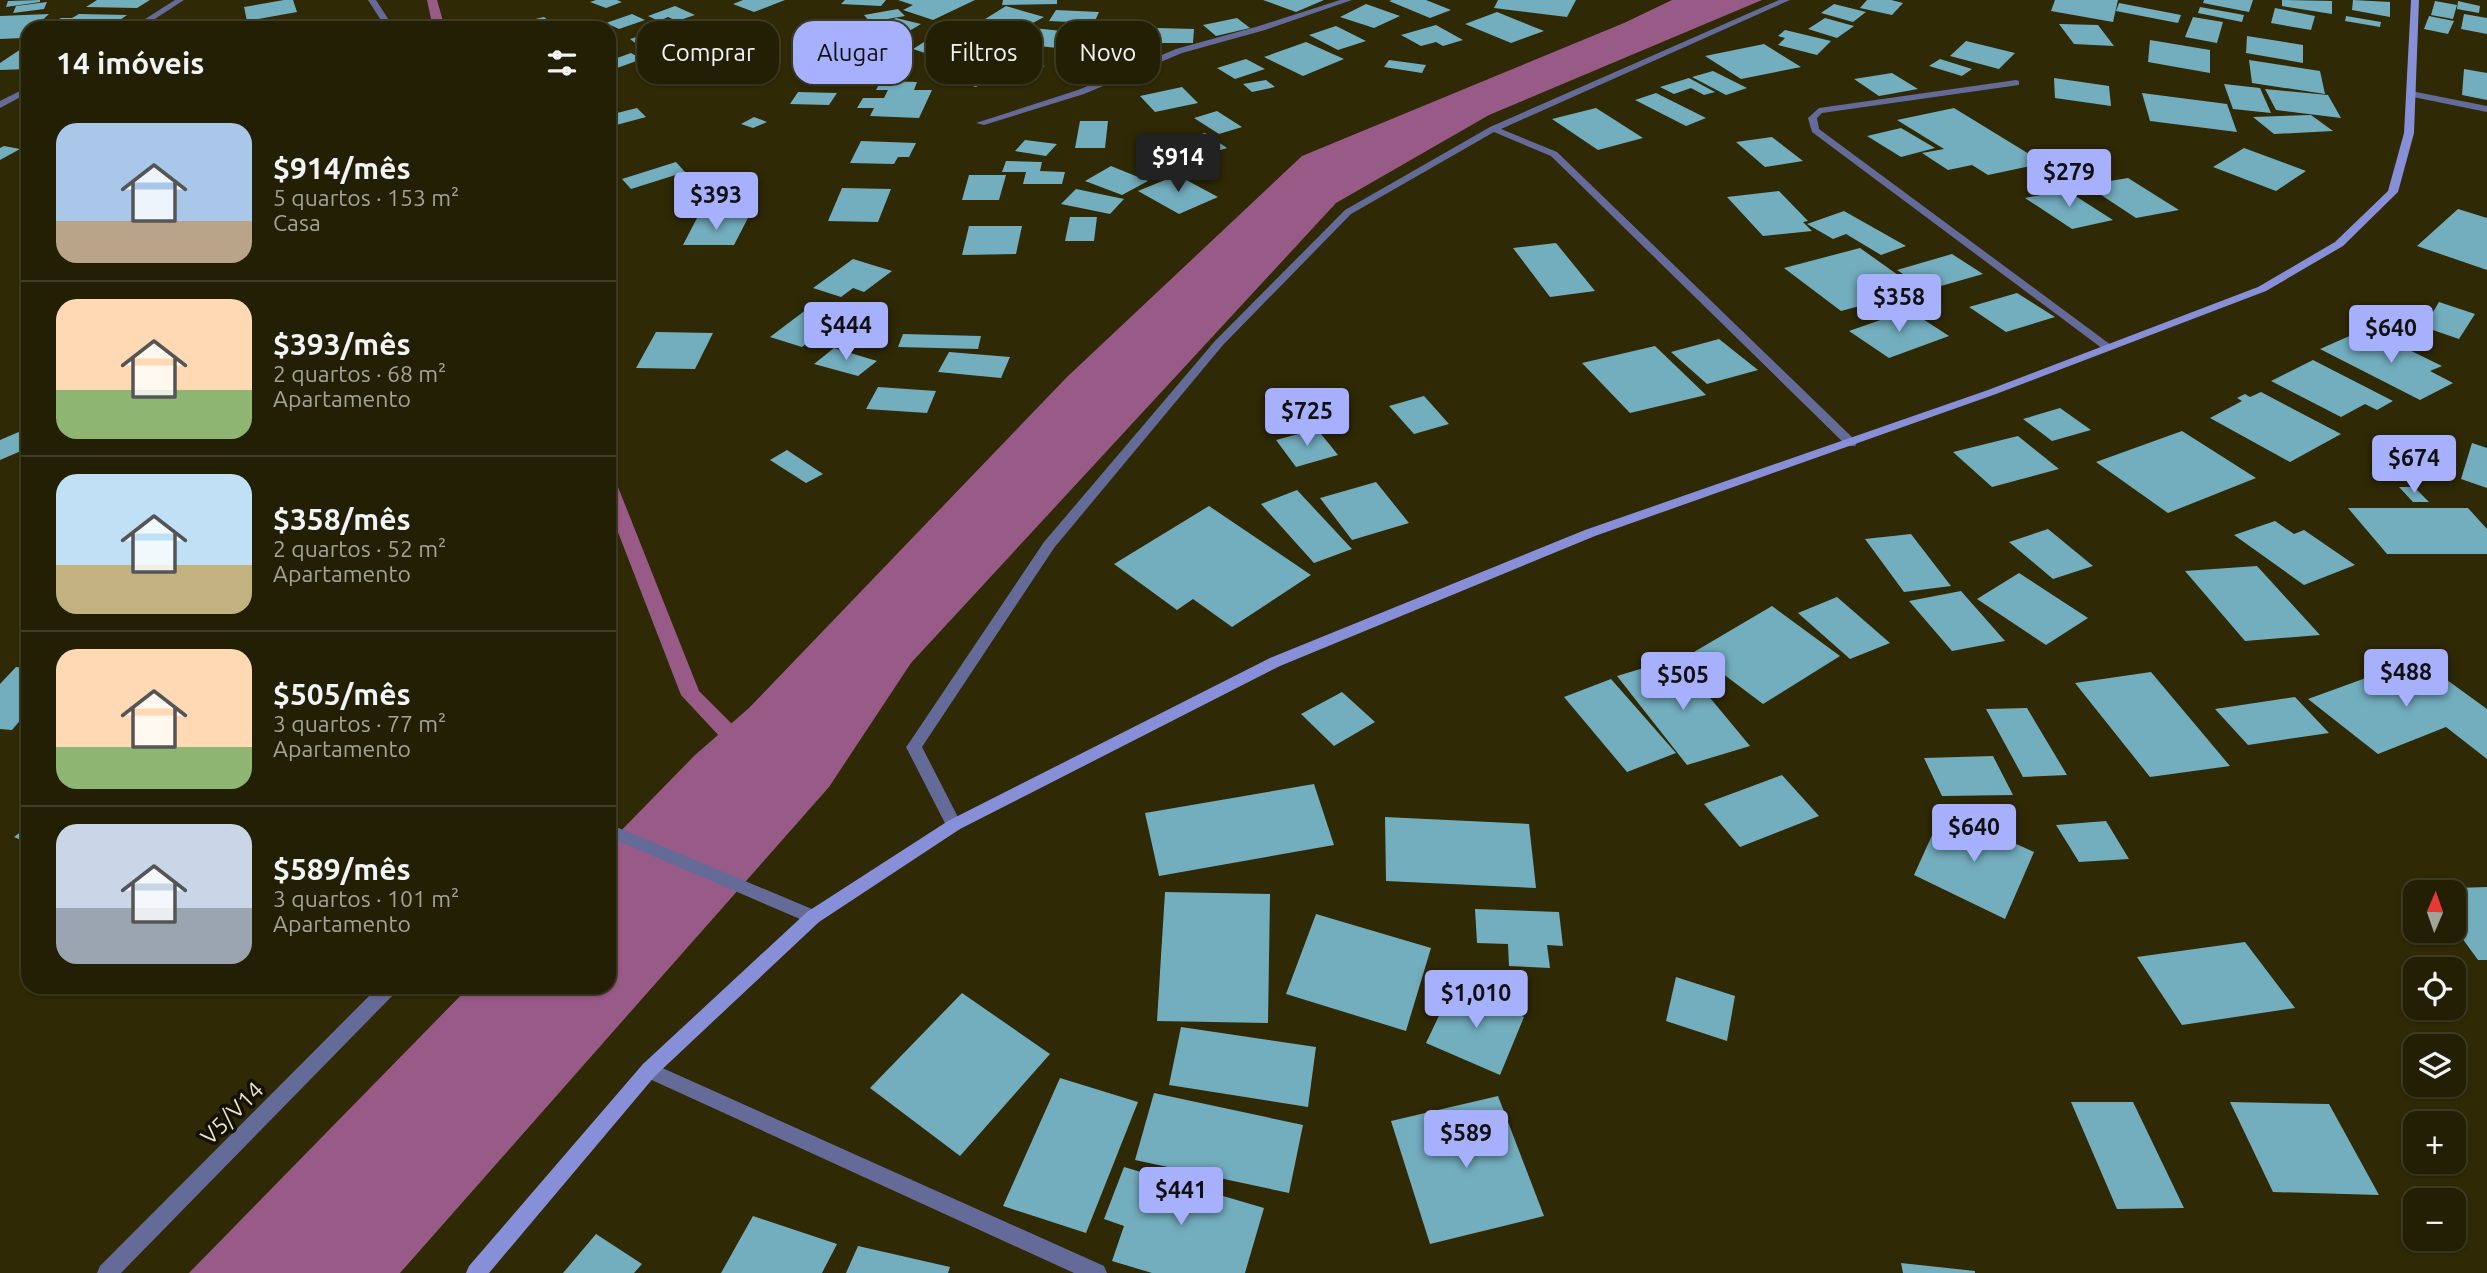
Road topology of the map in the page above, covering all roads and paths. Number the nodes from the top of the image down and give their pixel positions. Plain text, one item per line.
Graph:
1 (180, 0) edge
2 (372, 0) edge
3 (1348, 0) edge
4 (1786, 0) edge
5 (2415, 0) edge
6 (146, 21) edge
7 (386, 21) edge
8 (2016, 83) dead end
9 (21, 94) edge
10 (2411, 94) junction
11 (0, 105) edge
12 (2487, 109) edge
13 (981, 123) dead end
14 (1493, 129) junction
15 (2107, 347) junction
16 (1851, 443) junction
17 (954, 825) junction
18 (616, 834) edge
19 (813, 917) junction
20 (383, 994) edge
21 (649, 1070) junction
22 (107, 1273) edge
23 (476, 1273) edge
24 (1097, 1273) edge

1 - 6 street
2 - 7 street
3 - 13 street
4 - 14 street
5 - 10 street
8 - 15 street
9 - 11 street
10 - 12 street
10 - 15 street
14 - 16 street
14 - 17 street
15 - 16 street
16 - 17 street
17 - 19 street
18 - 19 street
19 - 21 street
20 - 22 street, V5/V14
21 - 23 street
21 - 24 street

